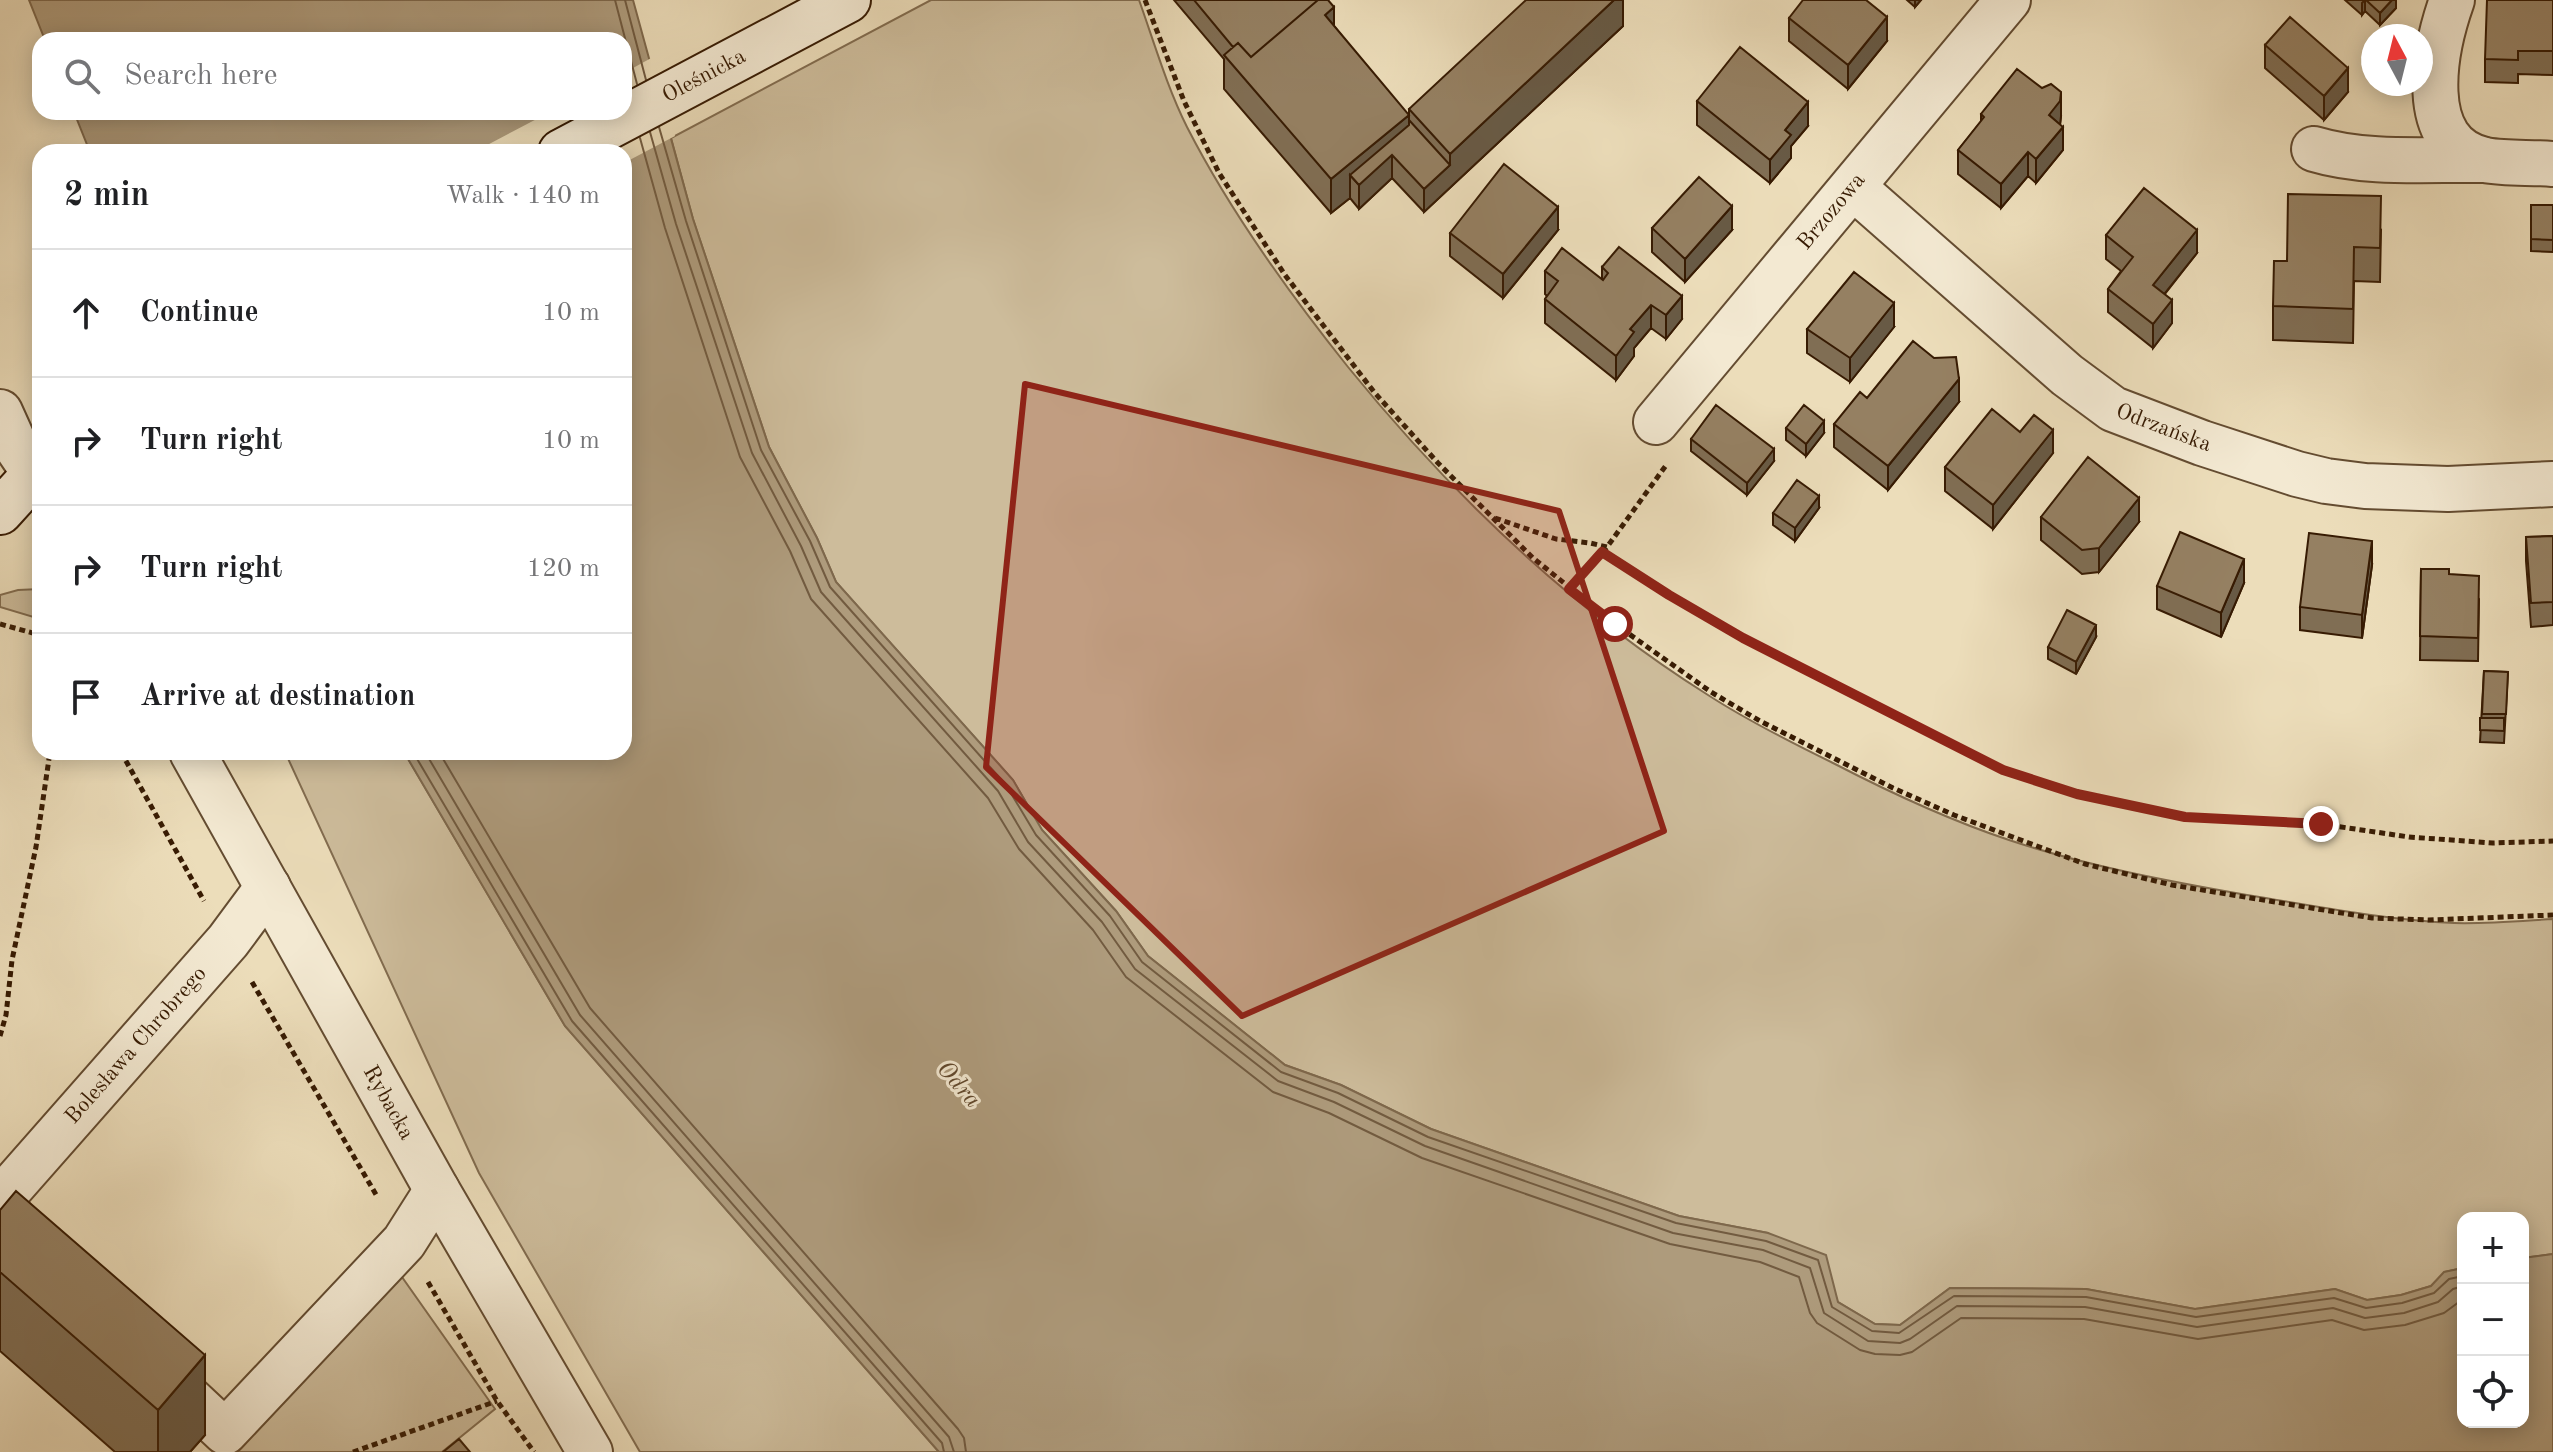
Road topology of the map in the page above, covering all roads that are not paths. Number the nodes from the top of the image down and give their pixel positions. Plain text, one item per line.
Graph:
1 (848, 0) edge
2 (2008, 0) edge
3 (2452, 0) edge
4 (632, 114) edge
5 (621, 120) edge
6 (576, 144) edge
7 (2314, 149) dead end
8 (2484, 160) junction
9 (2553, 164) edge
10 (1853, 187) junction
11 (0, 412) edge
12 (1663, 441) road end
13 (32, 467) edge
14 (32, 481) edge
15 (2553, 484) edge
16 (0, 512) edge
17 (197, 760) edge
18 (268, 887) junction
19 (437, 1190) junction
20 (4, 1221) edge
21 (134, 1346) edge
22 (590, 1452) edge

1 - 4 street, Oleśnicka
2 - 10 street, Brzozowa
3 - 8 street
5 - 6 street, Oleśnicka
7 - 8 street
8 - 9 street
10 - 12 street, Brzozowa
10 - 15 street, Odrzańska
11 - 13 street
14 - 16 street
17 - 18 street, Rybacka
18 - 19 street, Rybacka
18 - 20 street, Bolesława Chrobrego
19 - 21 street
19 - 22 street, Rybacka

